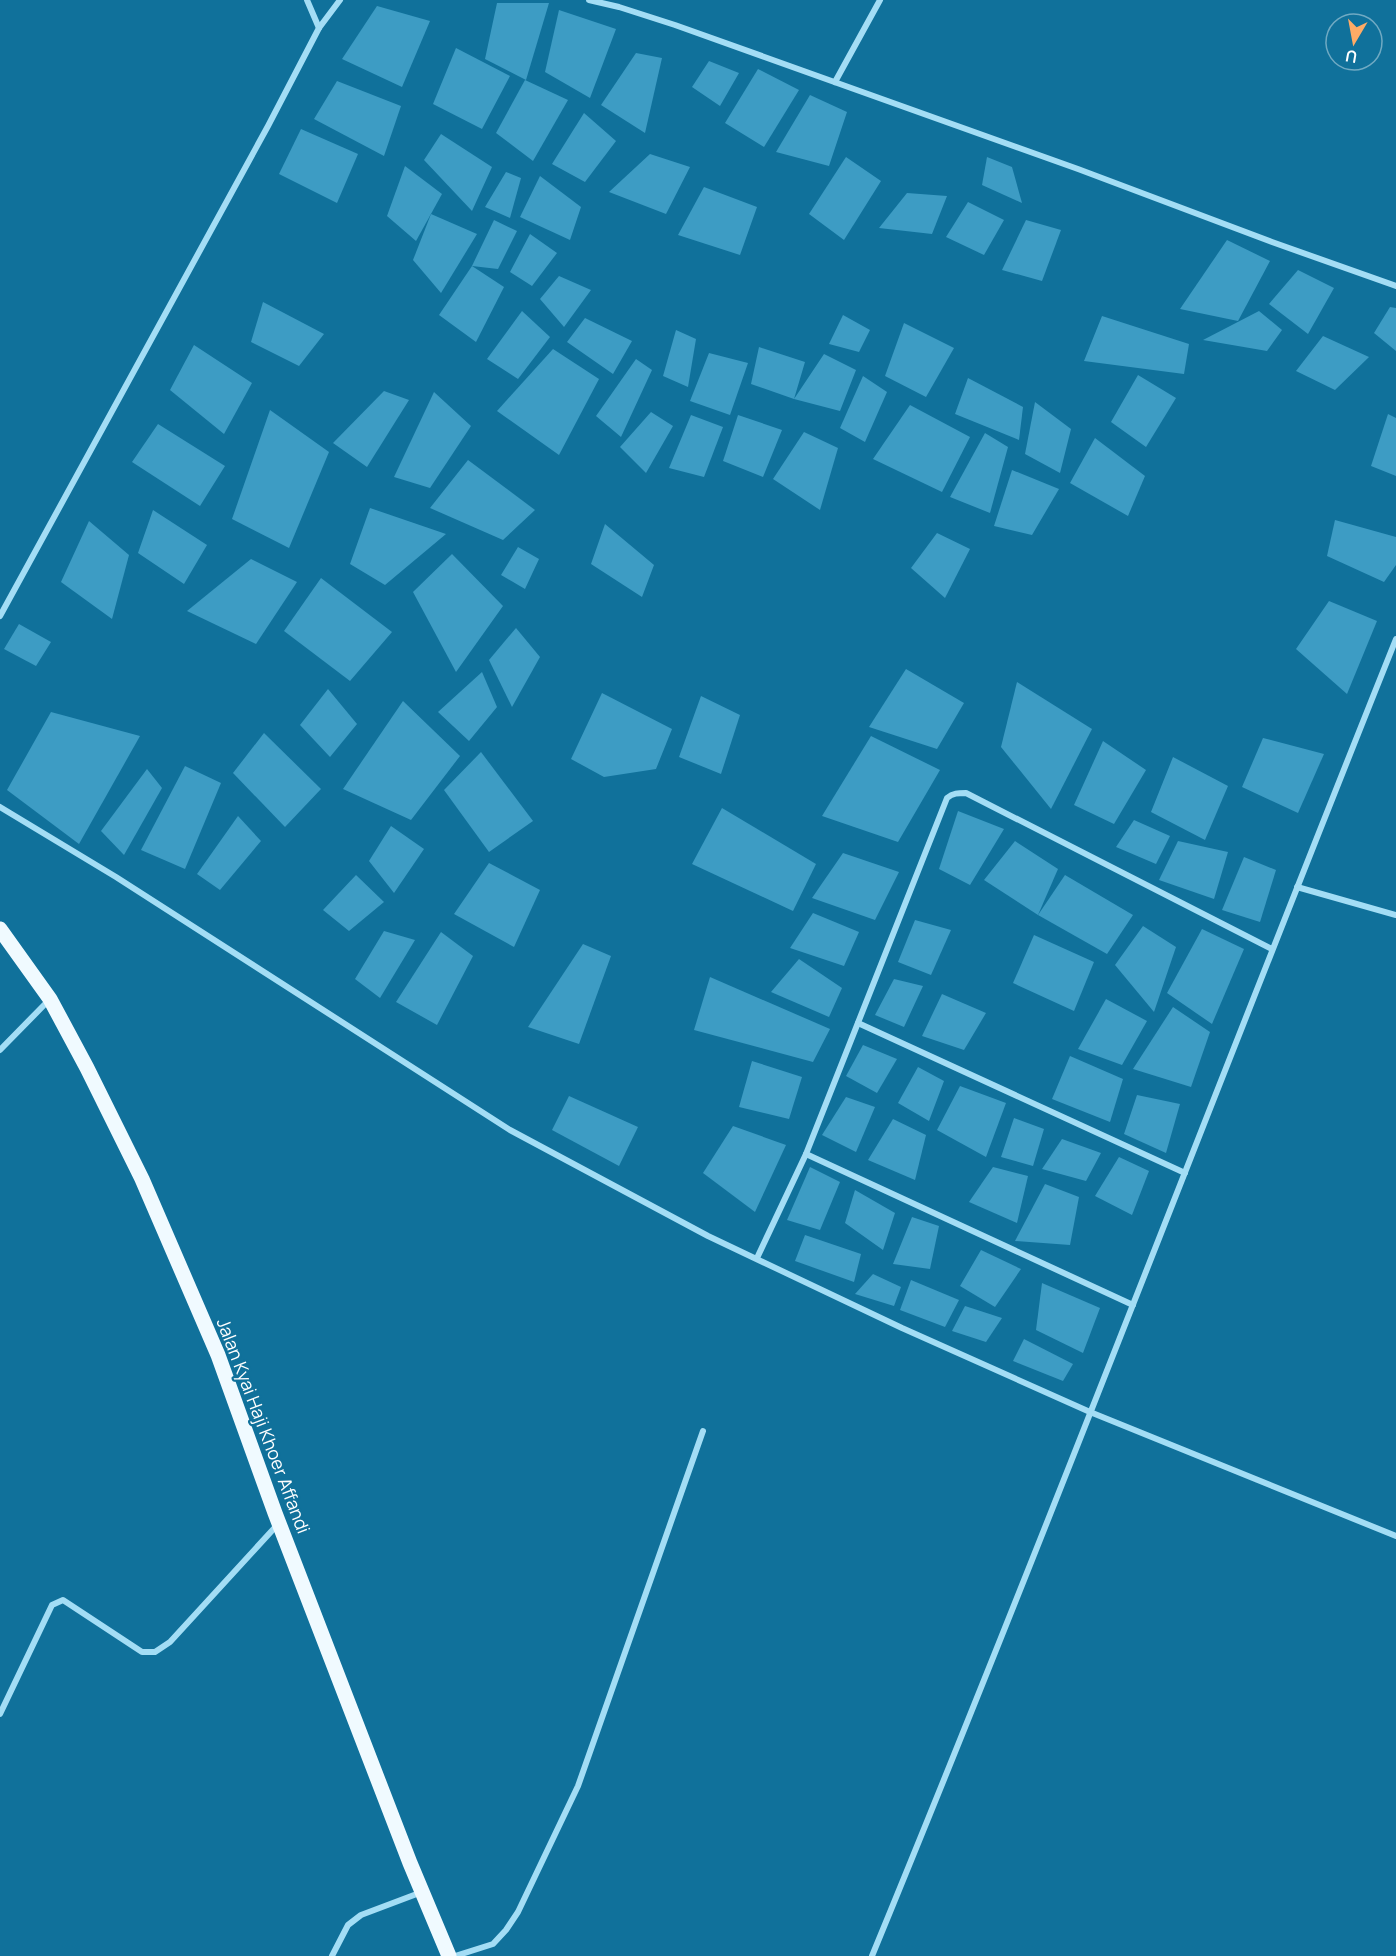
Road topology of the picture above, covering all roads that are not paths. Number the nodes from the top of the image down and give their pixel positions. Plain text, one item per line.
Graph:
1 (307, 0) edge
2 (340, 0) edge
3 (589, 0) edge
4 (622, 0) edge
5 (880, 0) edge
6 (619, 7) junction
7 (319, 28) junction
8 (835, 82) junction
9 (1396, 286) edge
10 (0, 616) edge
11 (1396, 639) edge
12 (0, 807) edge
13 (1297, 886) junction
14 (1396, 915) edge
15 (0, 929) edge
16 (1272, 949) junction
17 (50, 999) junction
18 (858, 1023) junction
19 (0, 1050) edge
20 (806, 1154) junction
21 (1185, 1173) junction
22 (757, 1258) junction
23 (1133, 1305) junction
24 (1090, 1412) junction
25 (703, 1431) dead end
26 (279, 1523) junction
27 (1396, 1536) edge
28 (0, 1714) edge
29 (422, 1892) junction
30 (332, 1956) edge
31 (449, 1956) edge
32 (455, 1956) edge
33 (872, 1956) edge

1 - 7 street
2 - 7 street
3 - 6 street
4 - 6 street
5 - 8 street
6 - 8 street
7 - 10 street
8 - 9 street
11 - 13 street
12 - 22 street
13 - 14 street
13 - 16 street
15 - 17 main road, Jalan Kyai Haji Khoer Affandi
16 - 18 street
16 - 21 street
17 - 19 street
17 - 26 main road, Jalan Kyai Haji Khoer Affandi
18 - 20 street
18 - 21 street
20 - 22 street
20 - 23 street
21 - 23 street
22 - 24 street
23 - 24 street
24 - 27 street
24 - 33 street
25 - 32 street
26 - 28 street
26 - 29 main road, Jalan Kyai Haji Khoer Affandi
29 - 30 street
29 - 31 main road, Jalan Kyai Haji Khoer Affandi

